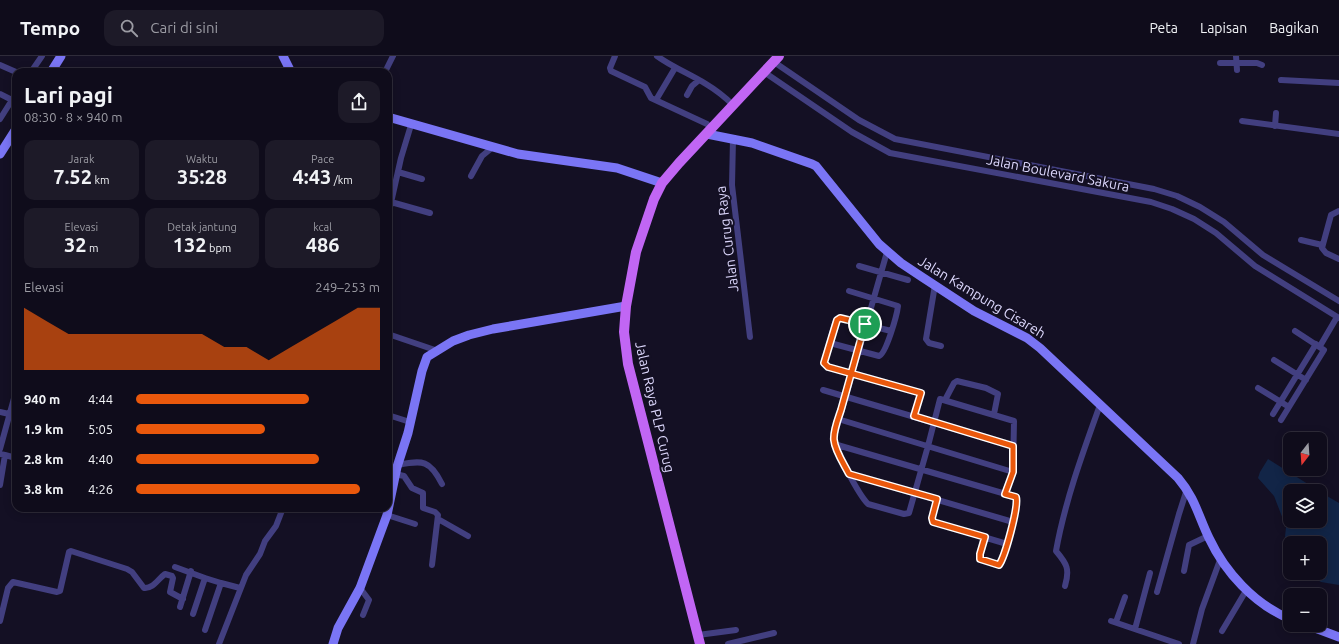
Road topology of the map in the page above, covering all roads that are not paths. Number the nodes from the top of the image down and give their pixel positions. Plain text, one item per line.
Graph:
1 (42, 56) edge
2 (61, 56) edge
3 (283, 56) edge
4 (393, 56) edge
5 (615, 56) edge
6 (657, 56) edge
7 (1236, 56) edge
8 (777, 59) edge
9 (1220, 63) dead end
10 (1237, 63) junction
11 (0, 65) edge
12 (1262, 65) dead end
13 (34, 68) edge
14 (54, 68) edge
15 (289, 68) edge
16 (387, 68) edge
17 (675, 68) junction
18 (12, 70) edge
19 (1237, 70) dead end
20 (764, 72) junction
21 (699, 80) junction
22 (1281, 80) dead end
23 (1339, 83) edge
24 (0, 94) edge
25 (687, 95) dead end
26 (12, 100) edge
27 (656, 100) junction
28 (12, 104) edge
29 (733, 105) junction
30 (1276, 114) dead end
31 (392, 118) edge
32 (0, 119) edge
33 (1242, 121) dead end
34 (411, 124) junction
35 (1275, 126) junction
36 (709, 132) junction
37 (1339, 134) edge
38 (12, 135) edge
39 (733, 139) junction
40 (493, 147) junction
41 (0, 154) edge
42 (996, 159) junction
43 (398, 172) junction
44 (993, 173) junction
45 (472, 176) dead end
46 (422, 179) dead end
47 (662, 183) junction
48 (392, 198) edge
49 (392, 202) edge
50 (1339, 211) edge
51 (430, 213) dead end
52 (1301, 240) dead end
53 (1322, 245) junction
54 (887, 252) junction
55 (1339, 259) edge
56 (1279, 265) junction
57 (859, 266) dead end
58 (880, 273) junction
59 (1272, 277) junction
60 (908, 280) dead end
61 (935, 285) junction
62 (849, 291) dead end
63 (874, 298) junction
64 (1339, 301) edge
65 (626, 306) junction
66 (1338, 318) edge
67 (865, 324) junction
68 (891, 331) junction
69 (1295, 331) dead end
70 (392, 335) edge
71 (750, 337) dead end
72 (830, 343) junction
73 (1318, 345) junction
74 (940, 346) dead end
75 (435, 350) junction
76 (858, 350) junction
77 (1274, 360) dead end
78 (852, 373) junction
79 (1297, 374) junction
80 (1306, 380) junction
81 (1258, 388) dead end
82 (823, 390) dead end
83 (845, 396) junction
84 (943, 399) junction
85 (1280, 402) junction
86 (12, 404) edge
87 (1100, 405) junction
88 (1289, 407) junction
89 (0, 412) edge
90 (9, 414) junction
91 (994, 414) junction
92 (1273, 414) dead end
93 (392, 415) edge
94 (914, 416) junction
95 (838, 419) junction
96 (1282, 420) dead end
97 (410, 422) junction
98 (934, 422) junction
99 (834, 444) junction
100 (928, 446) junction
101 (1013, 446) junction
102 (0, 450) edge
103 (2, 455) edge
104 (12, 457) edge
105 (921, 469) junction
106 (396, 470) junction
107 (1013, 472) junction
108 (849, 474) junction
109 (442, 484) dead end
110 (0, 485) edge
111 (1187, 489) junction
112 (392, 490) edge
113 (914, 492) junction
114 (1005, 494) junction
115 (937, 499) junction
116 (281, 512) edge
117 (388, 512) edge
118 (387, 515) junction
119 (438, 519) junction
120 (1013, 522) junction
121 (416, 524) dead end
122 (468, 536) dead end
123 (1208, 536) junction
124 (985, 537) junction
125 (1007, 544) junction
126 (1220, 560) junction
127 (432, 564) dead end
128 (175, 567) dead end
129 (191, 571) junction
130 (1184, 571) dead end
131 (1150, 573) dead end
132 (206, 578) junction
133 (221, 583) junction
134 (1065, 586) dead end
135 (240, 588) junction
136 (360, 588) junction
137 (1247, 589) junction
138 (1157, 592) dead end
139 (1125, 597) dead end
140 (183, 599) junction
141 (180, 607) dead end
142 (193, 614) dead end
143 (1283, 614) edge
144 (363, 615) dead end
145 (0, 621) edge
146 (1135, 629) junction
147 (204, 630) dead end
148 (736, 630) dead end
149 (1222, 631) dead end
150 (1326, 632) edge
151 (774, 633) dead end
152 (1339, 637) edge
153 (699, 639) edge
154 (1170, 642) edge
155 (220, 643) edge
156 (227, 644) edge
157 (333, 644) edge
158 (728, 644) edge
159 (1179, 644) edge
160 (1193, 644) edge

1 - 13 street
2 - 14 street
3 - 15 street
4 - 16 street
5 - 27 street
6 - 17 street
7 - 10 street
8 - 20 main road, Jalan Raya PLP Curug
8 - 42 street, Jalan Boulevard Sakura
9 - 10 street
10 - 12 street
10 - 19 street
11 - 18 street
17 - 21 street
17 - 27 street
20 - 29 main road, Jalan Raya PLP Curug
20 - 44 street, Jalan Boulevard Sakura
21 - 25 street
21 - 29 street
22 - 23 street
24 - 26 street
27 - 36 street
28 - 32 street
29 - 36 main road, Jalan Raya PLP Curug
30 - 35 street
31 - 34 street
33 - 35 street
34 - 40 street
34 - 43 street
35 - 37 street
36 - 39 street, Jalan Kampung Cisareh
36 - 47 main road, Jalan Raya PLP Curug
38 - 41 street
39 - 54 street, Jalan Kampung Cisareh
39 - 71 street, Jalan Curug Raya
40 - 45 street
40 - 47 street
42 - 44 street
42 - 56 street, Jalan Boulevard Sakura
43 - 46 street
43 - 48 street
44 - 59 street, Jalan Boulevard Sakura
47 - 65 main road, Jalan Raya PLP Curug
49 - 51 street
50 - 53 street
52 - 53 street
53 - 55 street
54 - 58 street
54 - 61 street, Jalan Kampung Cisareh
56 - 59 street
56 - 64 street, Jalan Boulevard Sakura
57 - 58 street
58 - 60 street
58 - 63 street
59 - 66 street, Jalan Boulevard Sakura
61 - 74 street
61 - 87 street, Jalan Kampung Cisareh
62 - 63 street
63 - 67 street
63 - 68 street
65 - 75 street
65 - 153 main road, Jalan Raya PLP Curug
66 - 73 street
67 - 68 street
67 - 72 street
67 - 76 street
68 - 76 street
69 - 73 street
70 - 75 street
72 - 76 street
72 - 78 street
73 - 79 street
73 - 80 street
75 - 97 street
76 - 78 street
77 - 79 street
78 - 83 street
78 - 94 street
79 - 80 street
79 - 85 street
80 - 88 street
81 - 85 street
82 - 83 street
83 - 94 street
83 - 95 street
84 - 91 street
84 - 91 street
84 - 98 street
85 - 88 street
85 - 92 street
86 - 90 street
87 - 111 street, Jalan Kampung Cisareh
87 - 134 street
88 - 96 street
89 - 90 street
90 - 102 street
91 - 101 street
93 - 97 street
94 - 98 street
95 - 99 street
95 - 100 street
97 - 106 street
98 - 100 street
98 - 101 street
99 - 105 street
99 - 108 street
100 - 105 street
100 - 107 street
101 - 107 street
103 - 104 street
103 - 110 street
105 - 113 street
105 - 114 street
106 - 109 street
106 - 112 street
106 - 119 street
107 - 114 street
108 - 113 street
108 - 113 street
111 - 123 street, Jalan Kampung Cisareh
111 - 138 street
113 - 115 street
114 - 120 street
115 - 120 street
115 - 124 street
116 - 135 street
117 - 118 street
118 - 121 street
118 - 136 street
119 - 122 street
119 - 127 street
120 - 125 street
123 - 126 street, Jalan Kampung Cisareh
123 - 130 street
124 - 125 street
124 - 125 street
126 - 137 street, Jalan Kampung Cisareh
126 - 160 street
128 - 129 street
129 - 132 street
129 - 140 street
131 - 146 street
132 - 133 street
132 - 142 street
133 - 135 street
133 - 147 street
135 - 155 street
136 - 144 street
136 - 157 street
137 - 143 street, Jalan Kampung Cisareh
137 - 149 street
139 - 146 street
140 - 141 street
140 - 145 street
146 - 154 street
148 - 153 street
150 - 152 street
151 - 158 street
154 - 159 street
155 - 156 street

